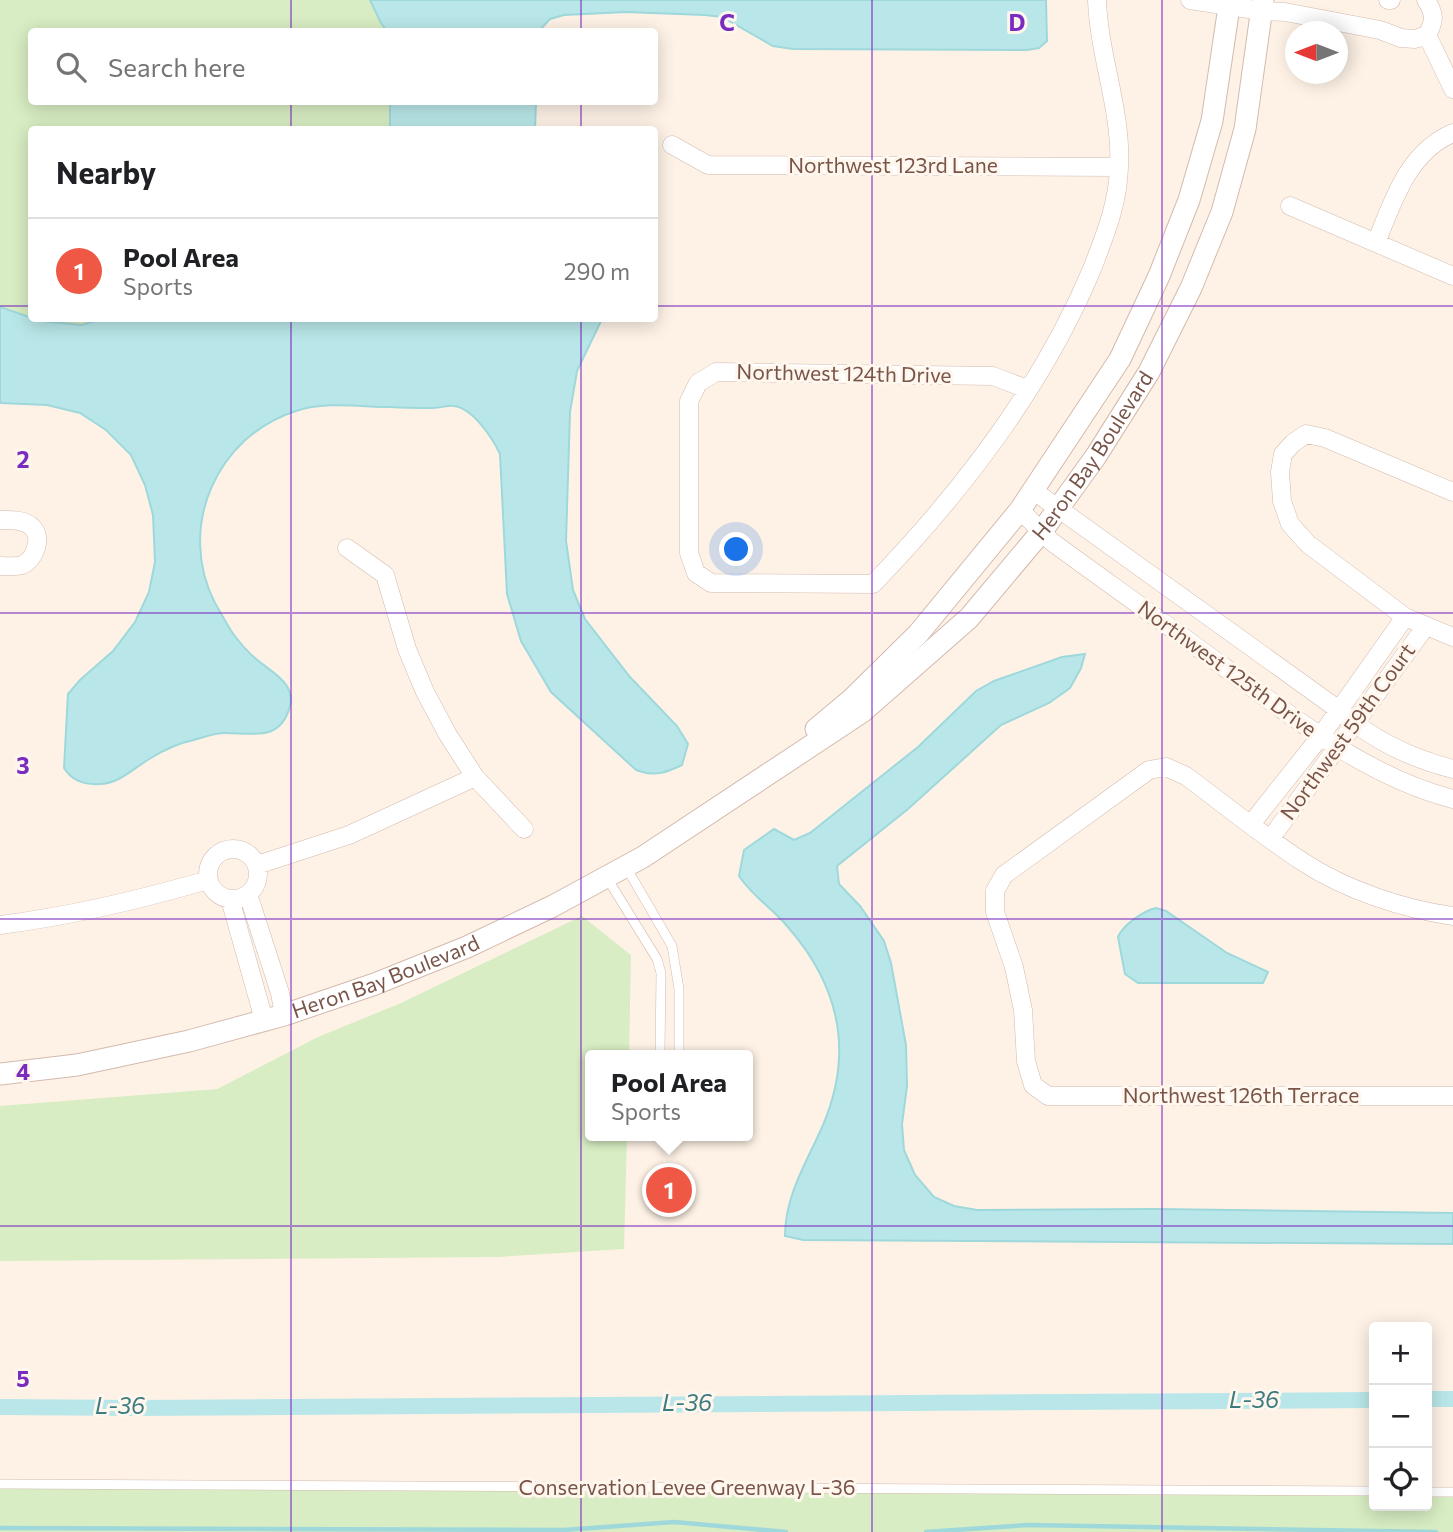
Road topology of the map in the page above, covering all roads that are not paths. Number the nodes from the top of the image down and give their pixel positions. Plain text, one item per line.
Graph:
1 (1097, 0) edge
2 (1190, 0) edge
3 (1426, 0) edge
4 (1229, 2) edge
5 (1263, 6) edge
6 (1427, 35) junction
7 (1453, 89) edge
8 (1453, 133) edge
9 (672, 145) dead end
10 (1119, 167) junction
11 (1290, 206) dead end
12 (1376, 243) junction
13 (1453, 276) edge
14 (1027, 389) junction
15 (1034, 491) junction
16 (1453, 492) edge
17 (1059, 508) junction
18 (1020, 510) junction
19 (0, 520) edge
20 (1042, 531) junction
21 (347, 548) dead end
22 (0, 566) edge
23 (1405, 617) junction
24 (1426, 626) junction
25 (1453, 637) edge
26 (1339, 710) junction
27 (1354, 724) junction
28 (1320, 737) junction
29 (1338, 747) junction
30 (1453, 769) edge
31 (475, 777) junction
32 (739, 792) junction
33 (1453, 799) edge
34 (1251, 824) junction
35 (524, 829) dead end
36 (1271, 838) junction
37 (257, 865) junction
38 (615, 871) junction
39 (208, 880) junction
40 (248, 894) junction
41 (230, 899) junction
42 (1453, 916) edge
43 (0, 925) edge
44 (274, 1017) junction
45 (660, 1050) edge
46 (679, 1050) edge
47 (0, 1074) edge
48 (1453, 1096) edge
49 (0, 1484) edge
50 (1369, 1491) edge
51 (1432, 1492) edge
52 (1453, 1492) edge

1 - 10 street
2 - 4 street
3 - 6 street
4 - 5 street
4 - 15 street, Heron Bay Boulevard
5 - 6 street
5 - 17 street, Heron Bay Boulevard
6 - 7 street
8 - 12 street
9 - 10 street, Northwest 123rd Lane
10 - 14 street
11 - 12 street
12 - 13 street
14 - 14 street, Northwest 124th Drive
15 - 17 street, Northwest 125th Drive
15 - 18 street, Heron Bay Boulevard
16 - 23 street
17 - 20 street, Heron Bay Boulevard
17 - 26 street, Northwest 125th Drive
18 - 20 street, Northwest 125th Drive
18 - 32 street, Heron Bay Boulevard
19 - 22 street
20 - 28 street, Northwest 125th Drive
20 - 32 street, Heron Bay Boulevard
21 - 31 street
23 - 24 street
23 - 26 street, Northwest 59th Court
24 - 25 street
24 - 27 street, Northwest 59th Court
26 - 27 street, Northwest 125th Drive
26 - 28 street, Northwest 59th Court
27 - 29 street, Northwest 59th Court
27 - 30 street, Northwest 125th Drive
28 - 29 street, Northwest 125th Drive
28 - 34 street, Northwest 59th Court
29 - 33 street, Northwest 125th Drive
29 - 36 street, Northwest 59th Court
31 - 35 street
31 - 37 street
32 - 38 street, Heron Bay Boulevard
34 - 36 street
34 - 48 street, Northwest 126th Terrace
36 - 42 street
37 - 39 street
37 - 40 street
38 - 44 street, Heron Bay Boulevard
38 - 45 lane
38 - 46 lane
39 - 41 street
39 - 43 street
40 - 41 street
40 - 44 street
41 - 44 street
44 - 47 street, Heron Bay Boulevard
49 - 50 lane, Conservation Levee Greenway L-36
51 - 52 lane

